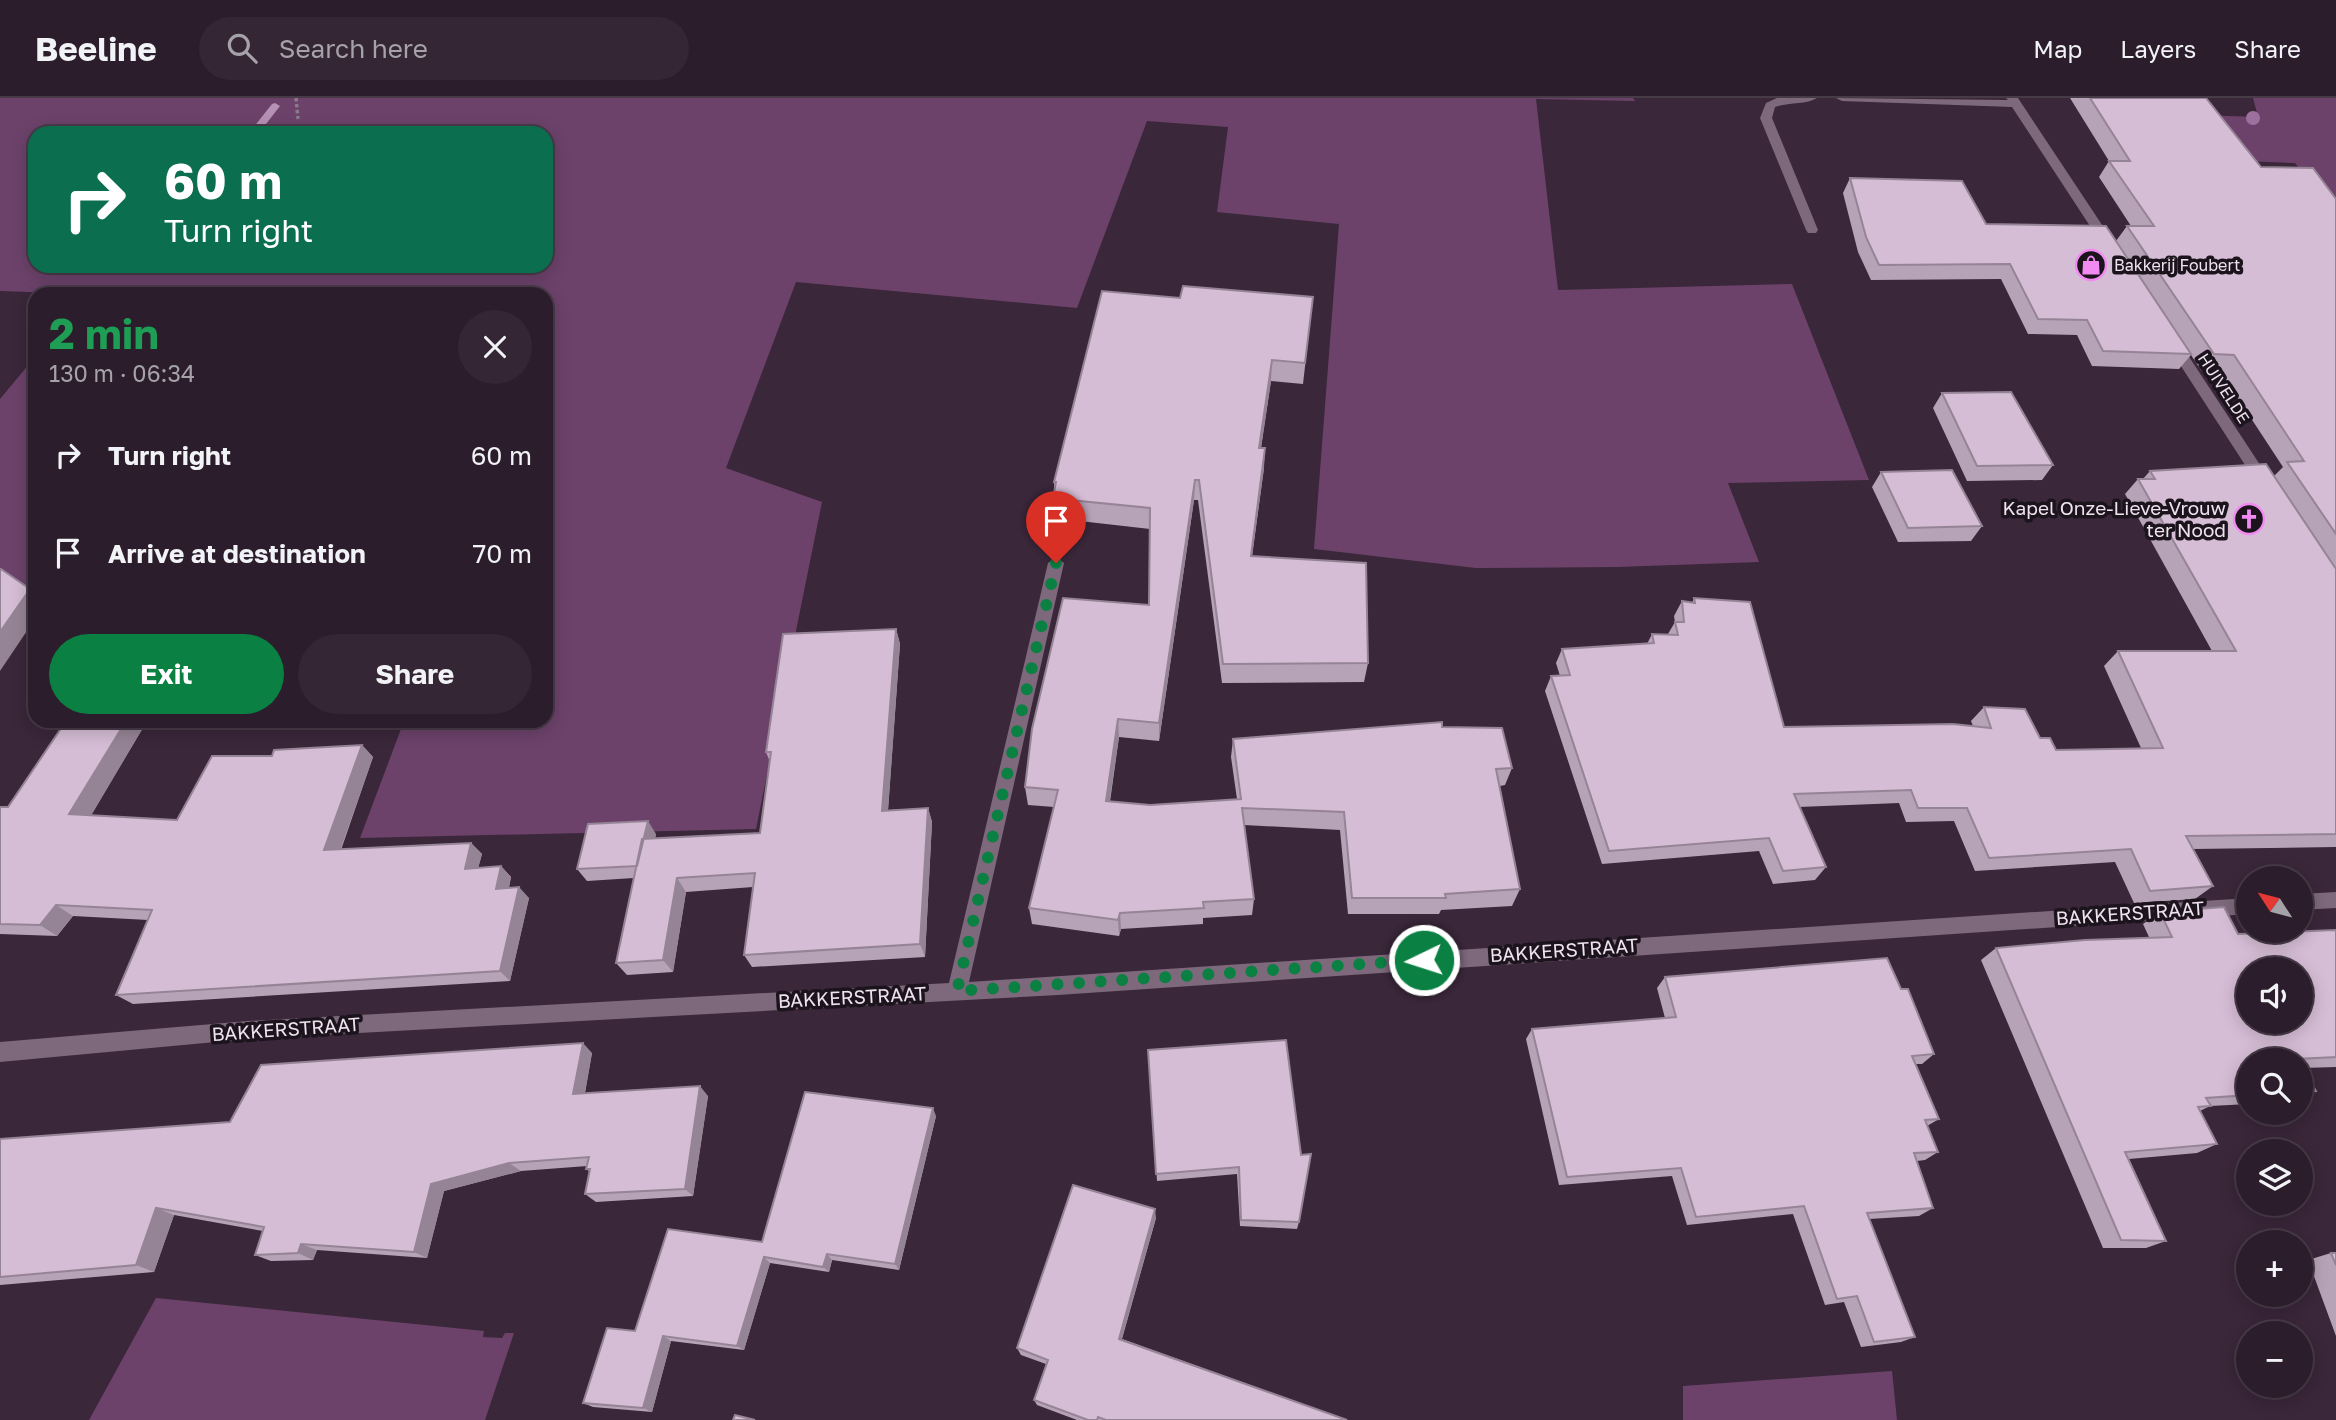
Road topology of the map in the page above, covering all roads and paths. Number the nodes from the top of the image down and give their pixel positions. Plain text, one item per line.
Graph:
1 (296, 98) edge
2 (1811, 98) edge
3 (1842, 98) edge
4 (1785, 99) edge
5 (2014, 101) edge
6 (298, 119) dead end
7 (1812, 230) dead end
8 (2121, 263) edge
9 (2166, 331) edge
10 (2276, 500) edge
11 (1056, 563) dead end
12 (2336, 900) edge
13 (2314, 901) edge
14 (2236, 907) edge
15 (957, 991) junction
16 (0, 1052) edge

1 - 6 path
2 - 4 street
3 - 5 street
4 - 7 street
5 - 8 street
9 - 10 street, HUIVELDE
11 - 15 street
12 - 13 street
14 - 15 street, BAKKERSTRAAT
15 - 16 street, BAKKERSTRAAT

